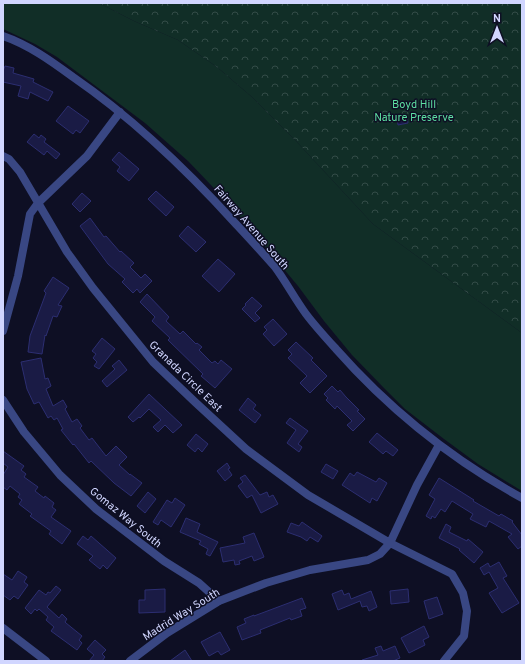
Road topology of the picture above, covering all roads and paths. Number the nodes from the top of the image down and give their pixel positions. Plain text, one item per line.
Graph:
1 (3, 36) edge
2 (120, 112) junction
3 (3, 156) edge
4 (38, 203) junction
5 (3, 331) edge
6 (3, 400) edge
7 (439, 445) junction
8 (522, 498) edge
9 (390, 543) junction
10 (218, 601) junction
11 (3, 628) edge
12 (46, 661) edge
13 (130, 661) edge
14 (444, 661) edge

1 - 2 street, Fairway Avenue South
2 - 4 street
2 - 7 street, Fairway Avenue South
3 - 4 street, Granada Circle East
4 - 5 street
4 - 9 street, Granada Circle East
6 - 10 street, Gomaz Way South
7 - 8 street, Fairway Avenue South
7 - 9 street, Madrid Way South
9 - 10 street, Madrid Way South
9 - 14 street, Granada Circle East
10 - 13 street, Madrid Way South
11 - 12 street

